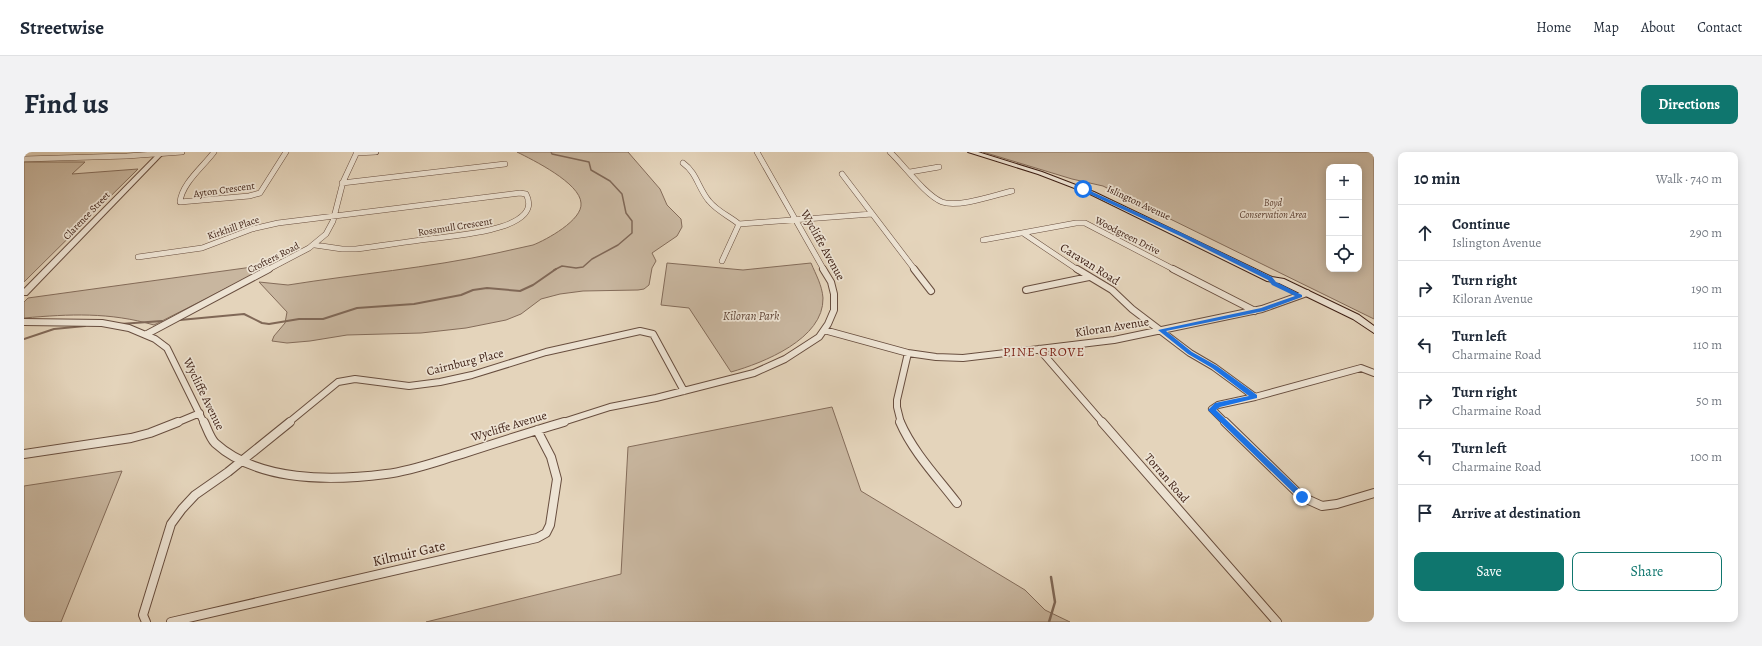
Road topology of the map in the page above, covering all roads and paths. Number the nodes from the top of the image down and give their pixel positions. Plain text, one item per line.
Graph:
1 (182, 152) edge
2 (214, 152) edge
3 (286, 152) edge
4 (376, 152) edge
5 (757, 152) edge
6 (763, 152) edge
7 (890, 152) edge
8 (971, 152) edge
9 (159, 153) edge
10 (357, 153) edge
11 (24, 159) edge
12 (683, 163) dead end
13 (506, 164) dead end
14 (939, 167) dead end
15 (910, 172) junction
16 (842, 174) dead end
17 (342, 183) junction
18 (1012, 192) dead end
19 (872, 214) junction
20 (335, 216) junction
21 (796, 220) junction
22 (739, 224) junction
23 (1024, 233) junction
24 (983, 240) dead end
25 (315, 245) junction
26 (138, 257) dead end
27 (722, 261) dead end
28 (1089, 277) junction
29 (1026, 290) dead end
30 (931, 291) dead end
31 (24, 293) edge
32 (1303, 295) junction
33 (1255, 311) junction
34 (24, 322) edge
35 (57, 322) junction
36 (24, 327) edge
37 (824, 330) junction
38 (1161, 330) junction
39 (1374, 330) edge
40 (147, 334) junction
41 (1039, 349) junction
42 (908, 353) junction
43 (1374, 373) edge
44 (684, 391) junction
45 (1255, 397) junction
46 (200, 414) junction
47 (537, 430) junction
48 (24, 454) edge
49 (243, 460) junction
50 (1374, 493) edge
51 (957, 503) dead end
52 (146, 622) edge
53 (171, 622) edge
54 (1277, 622) edge

1 - 9 street
2 - 3 street, Ayton Crescent
4 - 10 street
5 - 6 street
5 - 21 street, Wycliffe Avenue
7 - 15 street
8 - 32 main road, Islington Avenue
9 - 11 street
9 - 31 street, Clarence Street
10 - 17 street, Crofters Road
12 - 22 street
13 - 17 street
14 - 15 street
15 - 18 street
16 - 19 street
17 - 20 street, Crofters Road
19 - 21 street
19 - 30 street
20 - 25 street, Crofters Road
20 - 25 street, Rossmull Crescent
20 - 26 street, Kirkhill Place
21 - 22 street
21 - 37 street, Wycliffe Avenue
22 - 27 street
23 - 24 street, Woodgreen Drive
23 - 28 street, Caravan Road
23 - 33 street, Woodgreen Drive
25 - 40 street, Crofters Road
28 - 29 street
28 - 38 street, Caravan Road
32 - 33 street, Kiloran Avenue
32 - 39 main road, Islington Avenue
33 - 38 street, Kiloran Avenue
34 - 35 street, Wycliffe Avenue
35 - 36 street, Wycliffe Avenue
35 - 40 street, Wycliffe Avenue
37 - 42 street, Kiloran Avenue
37 - 44 street, Wycliffe Avenue
38 - 41 street, Kiloran Avenue
38 - 45 street, Caravan Road
40 - 46 street, Wycliffe Avenue
41 - 42 street, Kiloran Avenue
41 - 54 street, Torran Road
42 - 51 street
43 - 45 street
44 - 47 street, Wycliffe Avenue
44 - 49 street, Cairnburg Place
45 - 50 street
46 - 48 street
46 - 49 street, Wycliffe Avenue
47 - 49 street, Wycliffe Avenue
47 - 53 street, Kilmuir Gate
49 - 52 street

